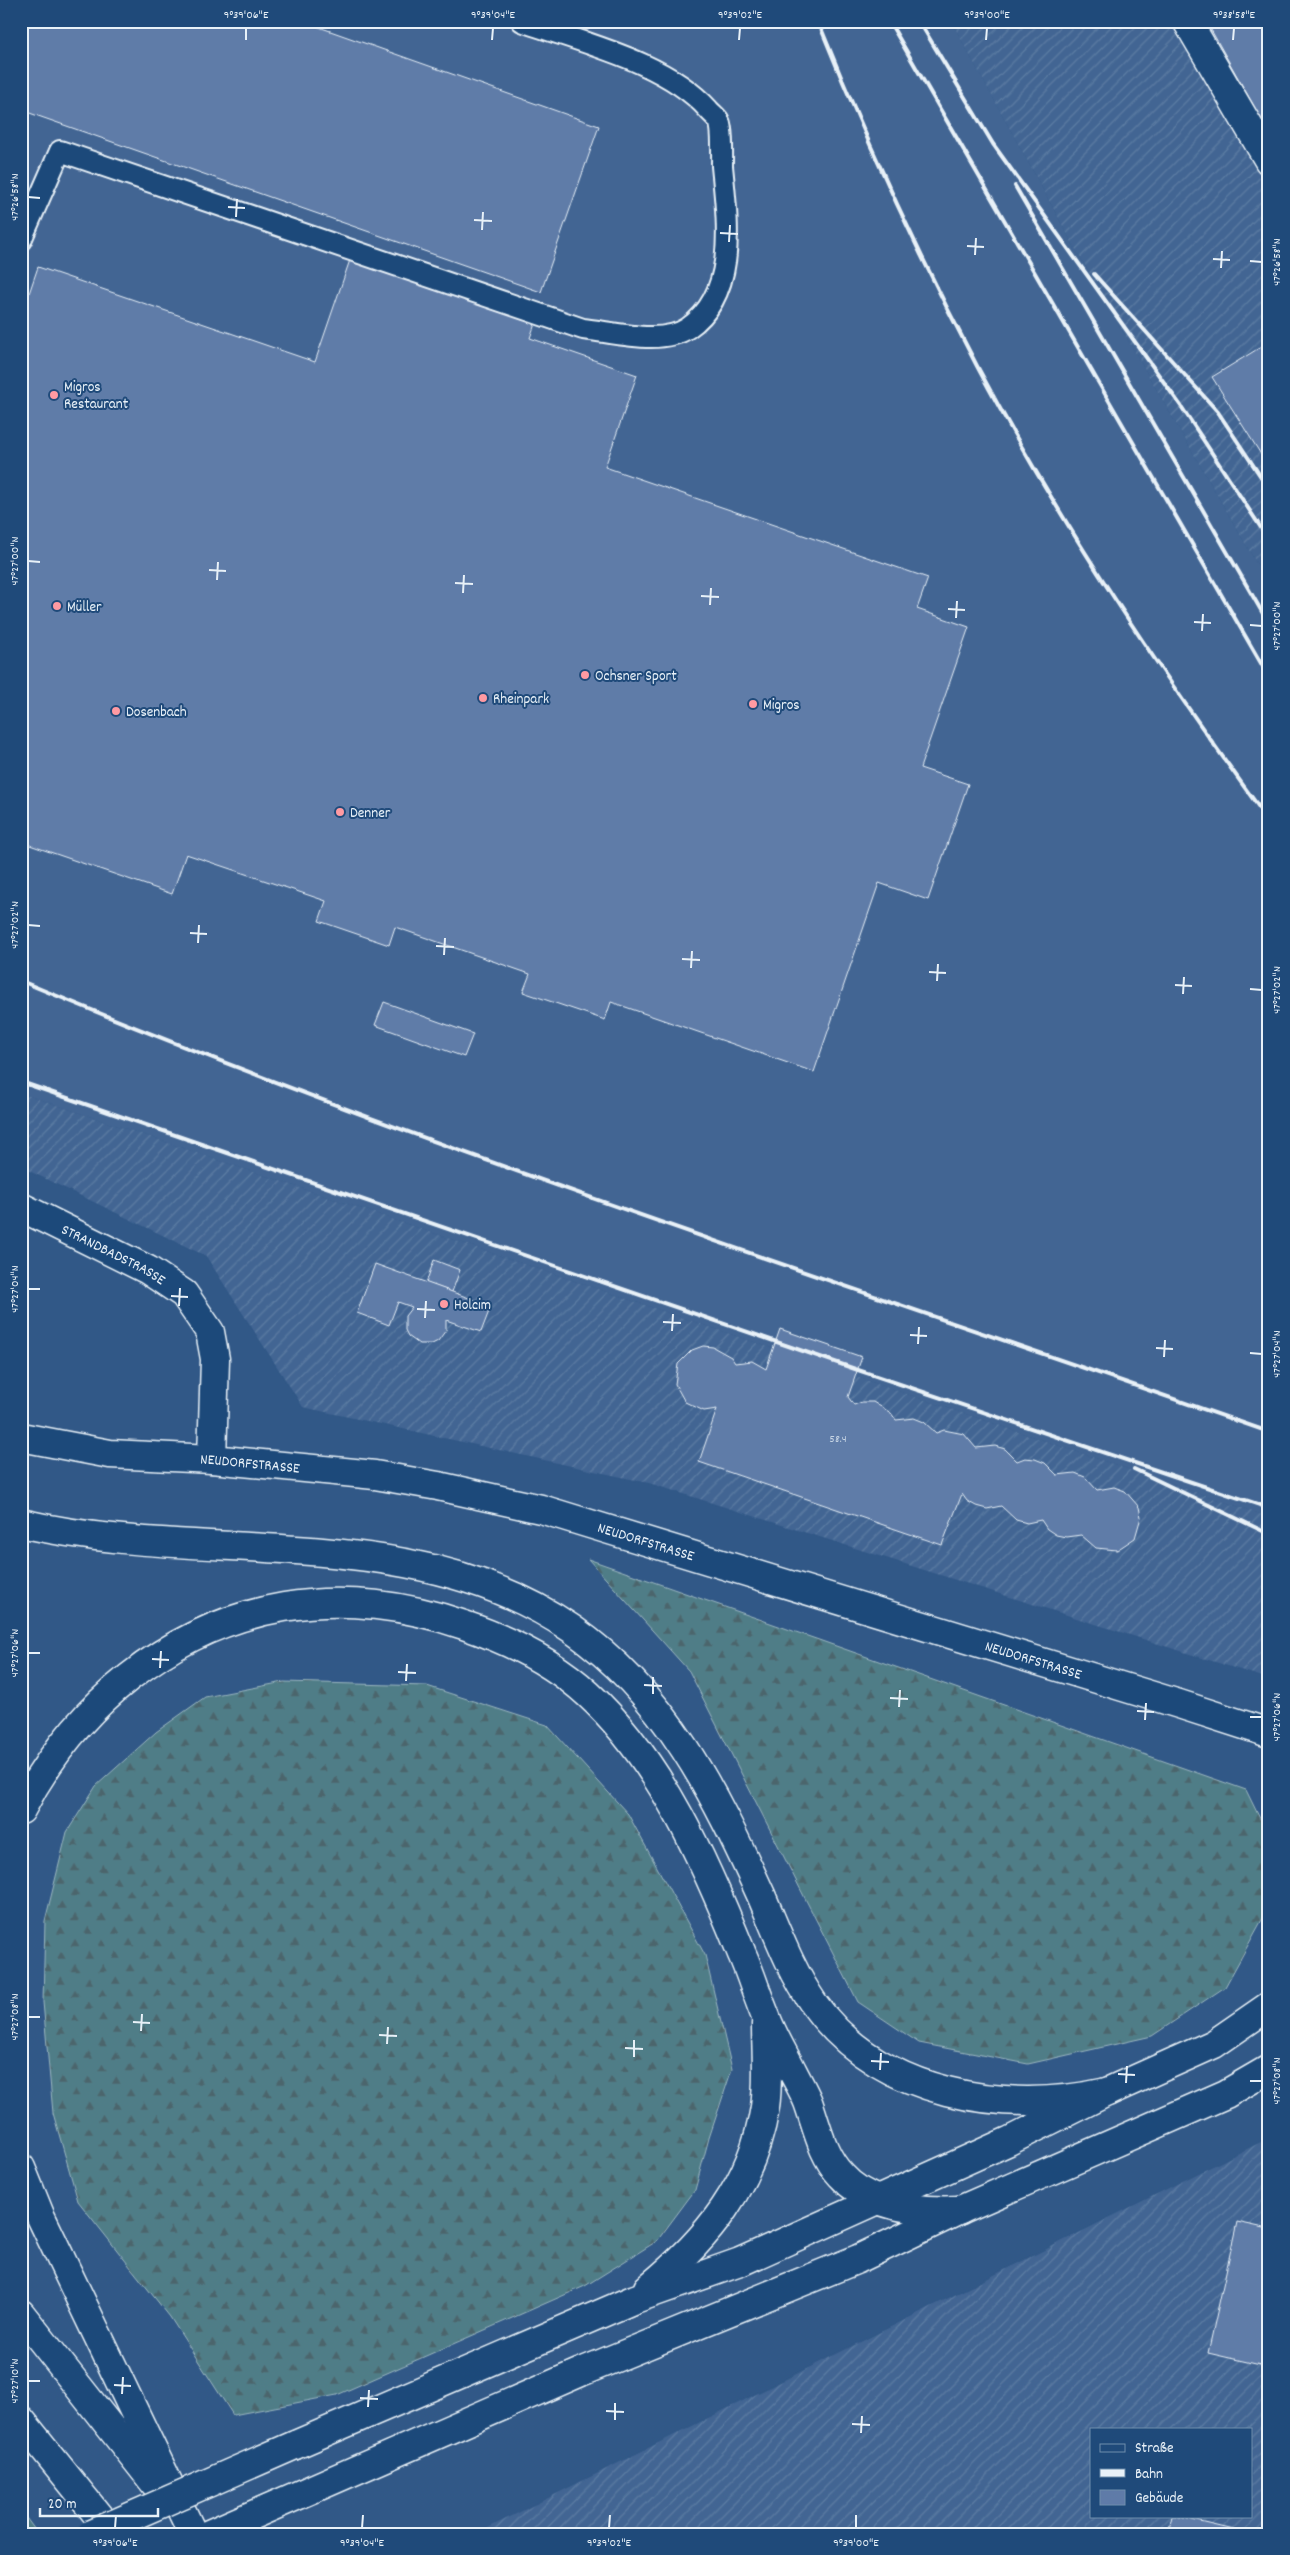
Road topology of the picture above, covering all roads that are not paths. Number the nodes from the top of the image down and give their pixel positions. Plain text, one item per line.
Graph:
1 (522, 21) edge
2 (1187, 21) edge
3 (1269, 161) edge
4 (21, 240) edge
5 (21, 1206) edge
6 (21, 1437) edge
7 (212, 1459) junction
8 (21, 1523) edge
9 (1264, 1738) edge
10 (21, 1810) edge
11 (1269, 2006) edge
12 (766, 2017) junction
13 (1269, 2069) edge
14 (1107, 2092) junction
15 (21, 2168) edge
16 (878, 2200) junction
17 (960, 2210) junction
18 (635, 2299) junction
19 (21, 2314) edge
20 (21, 2420) edge
21 (75, 2489) junction
22 (198, 2532) edge
23 (91, 2534) edge
24 (105, 2534) edge
25 (113, 2534) edge

1 - 4 lane
2 - 3 main road
5 - 7 main road, STRANDBADSTRASSE
6 - 7 main road, NEUDORFSTRASSE
7 - 9 main road, NEUDORFSTRASSE
8 - 14 main road
10 - 12 main road
11 - 14 main road
12 - 16 main road
12 - 18 main road
13 - 17 main road
14 - 16 main road
15 - 22 main road
16 - 17 main road
16 - 18 main road
17 - 22 main road
18 - 23 main road, bridge
19 - 22 main road
20 - 21 main road
21 - 24 main road
21 - 25 main road

